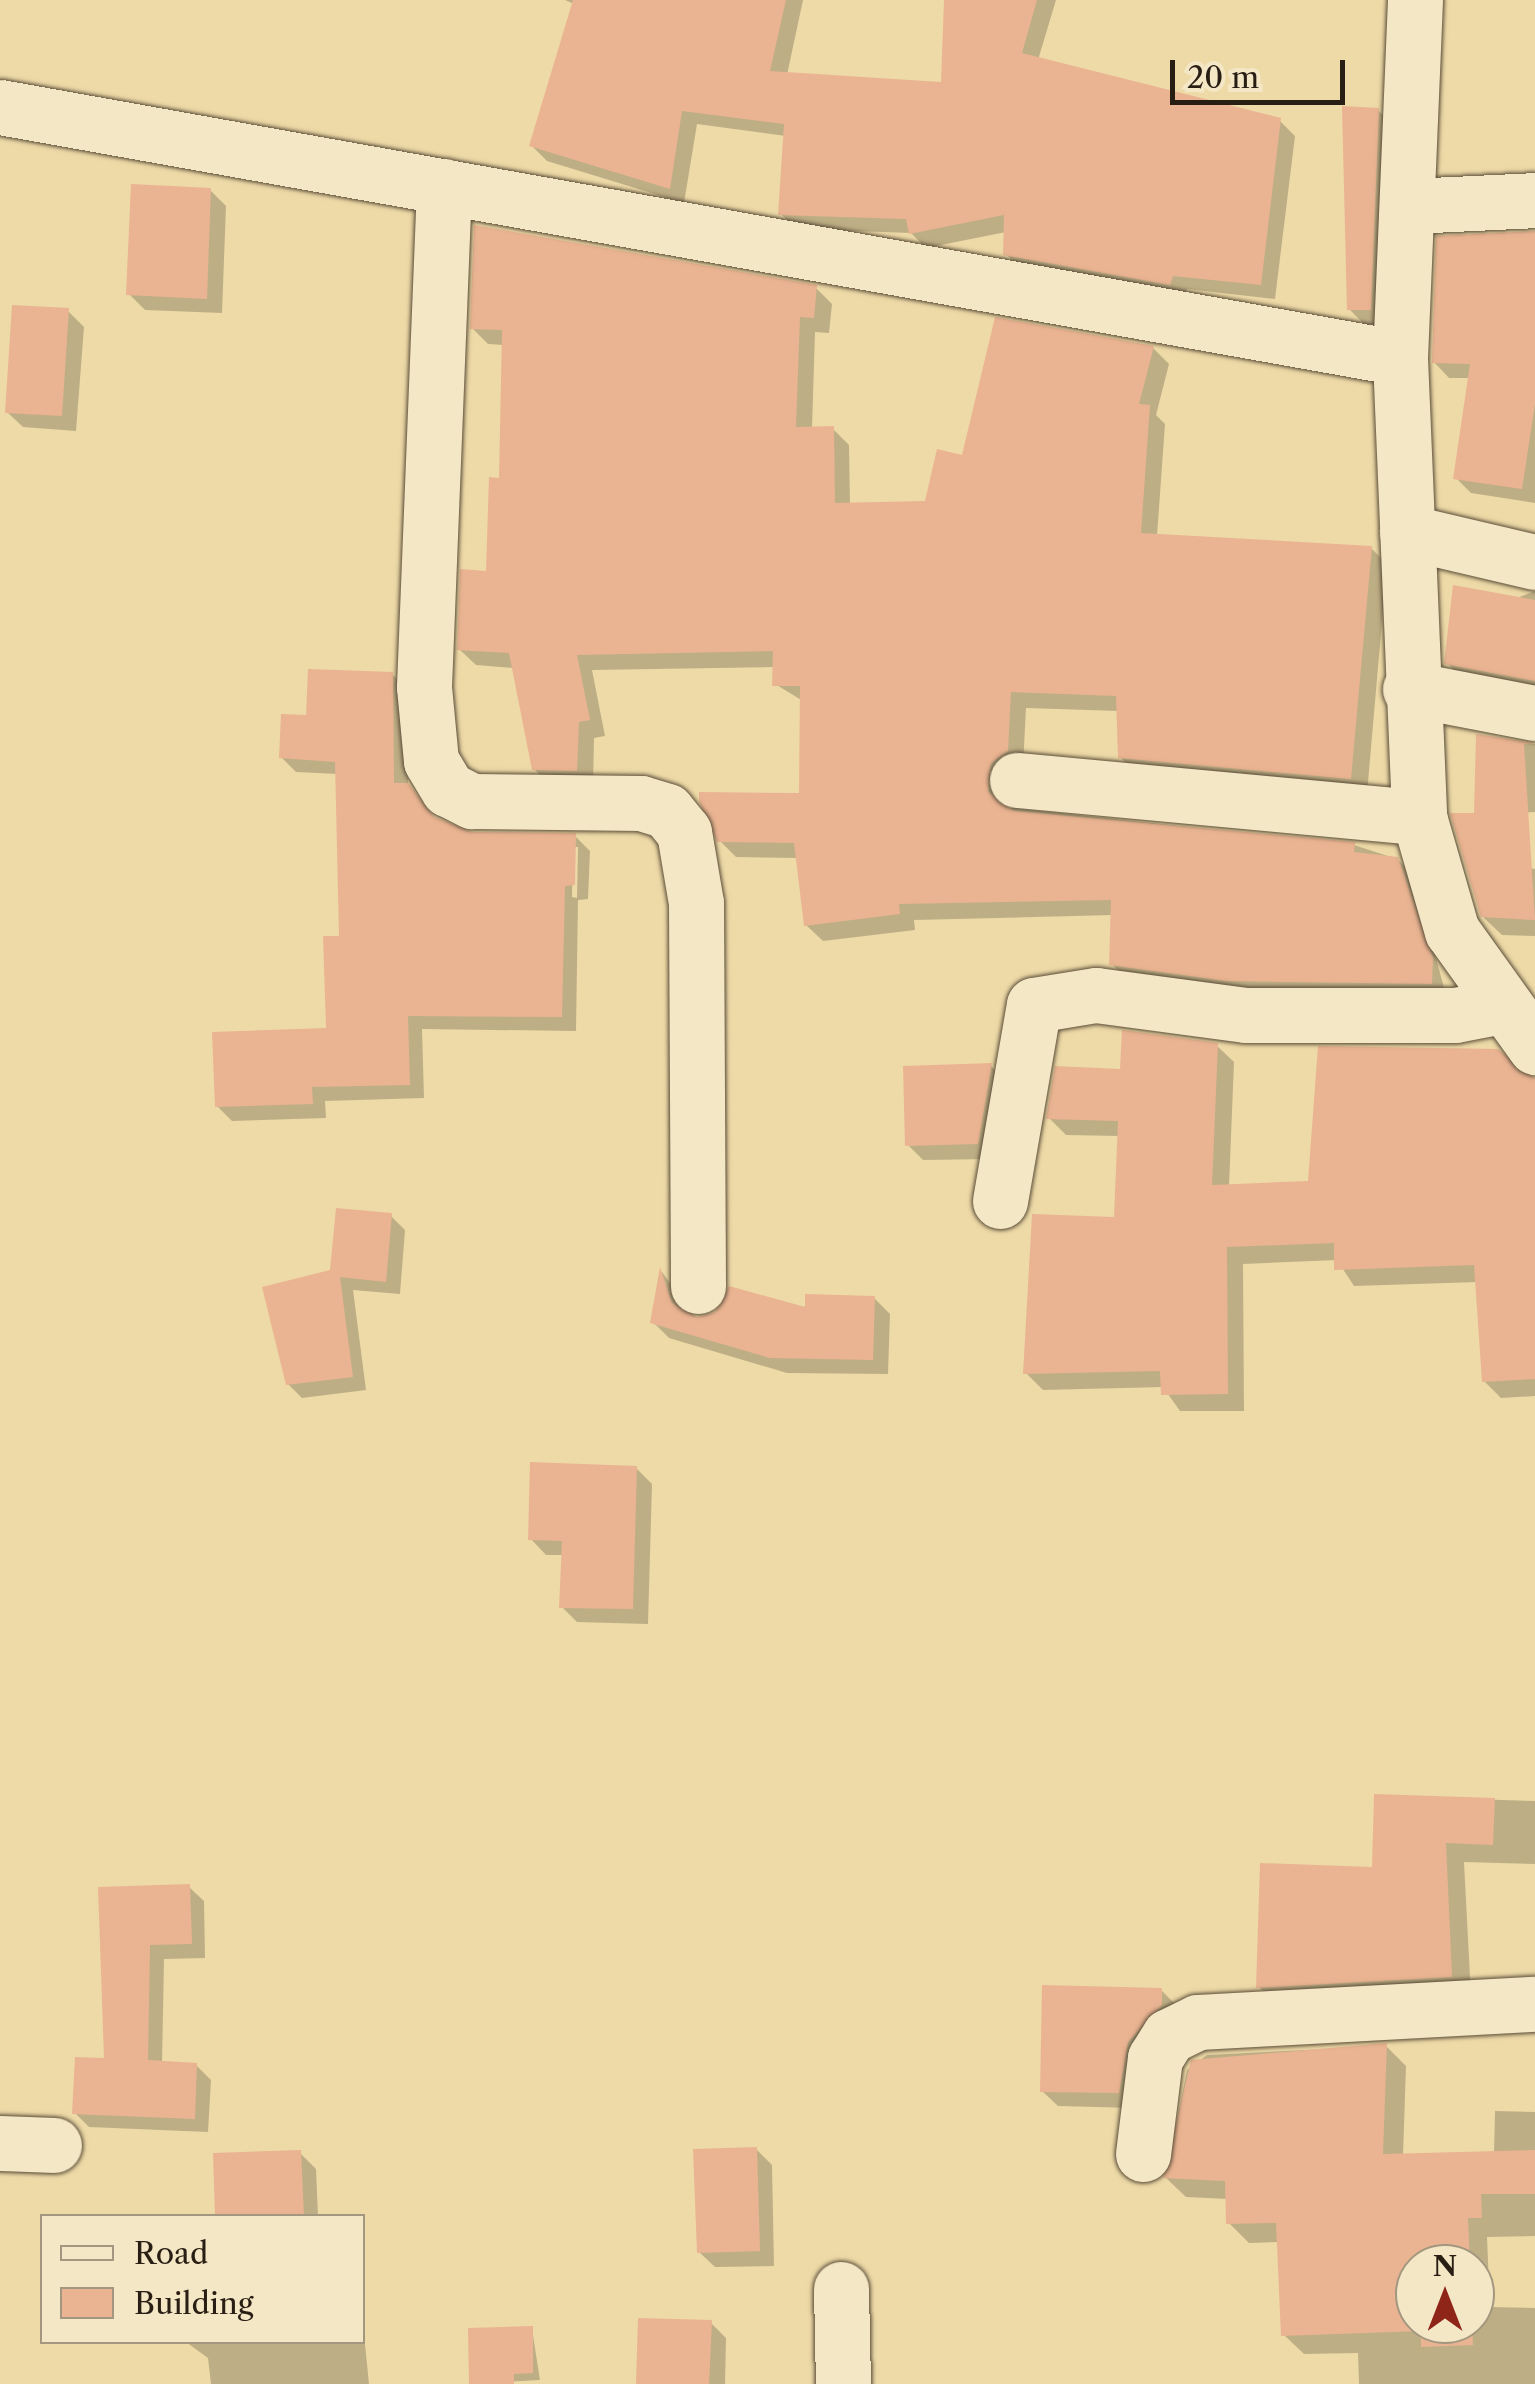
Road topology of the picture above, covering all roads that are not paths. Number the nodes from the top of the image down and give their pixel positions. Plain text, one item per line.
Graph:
1 (1415, 0) edge
2 (0, 106) edge
3 (444, 186) junction
4 (1535, 200) edge
5 (1410, 206) junction
6 (1400, 358) junction
7 (1407, 532) junction
8 (1535, 562) edge
9 (1410, 690) junction
10 (1535, 713) edge
11 (1017, 780) dead end
12 (1419, 817) junction
13 (1518, 1027) edge
14 (1000, 1200) dead end
15 (698, 1286) dead end
16 (1535, 2004) edge
17 (0, 2143) edge
18 (54, 2145) dead end
19 (1143, 2154) dead end
20 (841, 2289) dead end
21 (843, 2384) edge

1 - 5 street
2 - 3 street
3 - 6 street
3 - 15 street
4 - 5 street
5 - 6 street
6 - 7 street
7 - 8 street
7 - 9 street
9 - 10 street
9 - 12 street
11 - 12 street
12 - 13 street
13 - 14 street
16 - 19 street
17 - 18 street
20 - 21 street

